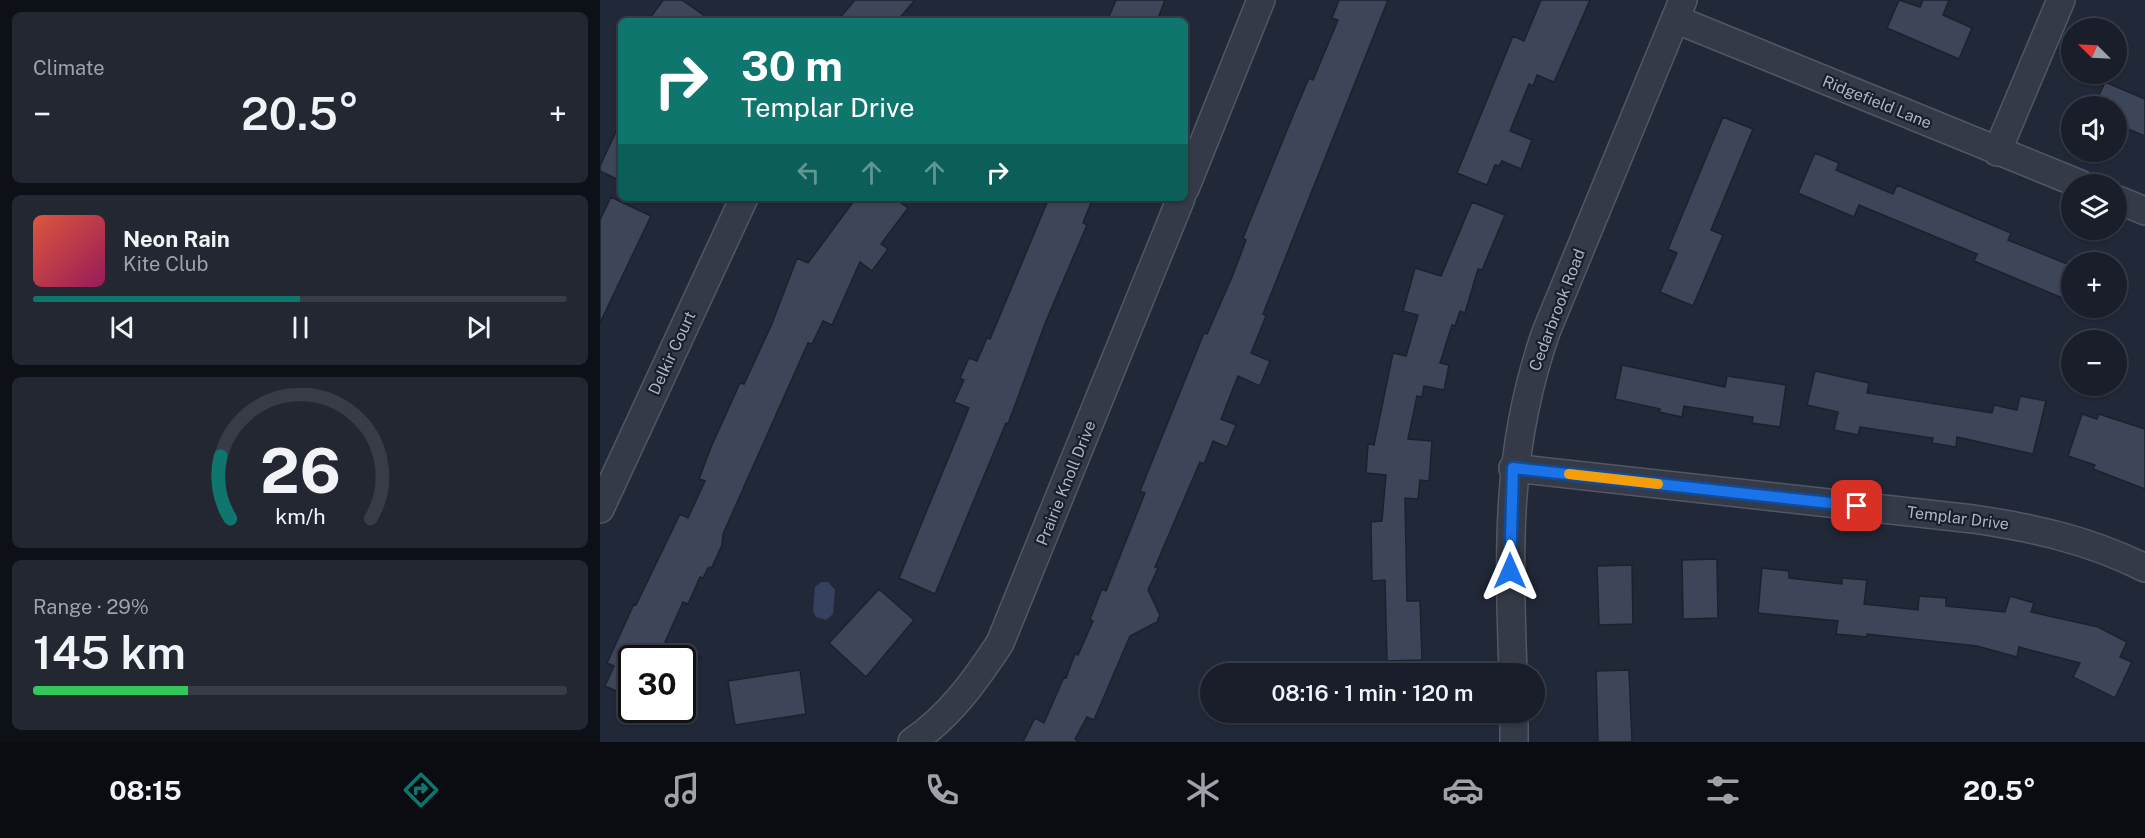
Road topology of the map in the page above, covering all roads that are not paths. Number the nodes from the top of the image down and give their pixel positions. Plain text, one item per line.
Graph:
1 (1261, 0) edge
2 (2061, 0) edge
3 (1679, 10) edge
4 (1997, 152) junction
5 (2061, 177) edge
6 (1188, 182) edge
7 (743, 201) edge
8 (1180, 201) edge
9 (2127, 203) edge
10 (2145, 210) edge
11 (1513, 468) junction
12 (600, 509) edge
13 (2145, 568) edge
14 (1512, 663) edge
15 (1514, 723) edge
16 (912, 742) edge
17 (1514, 742) edge

1 - 6 street
2 - 4 street
3 - 4 street, Ridgefield Lane
3 - 11 street, Cedarbrook Road
4 - 5 street, Ridgefield Lane
7 - 12 street, Delkir Court
8 - 16 street, Prairie Knoll Drive
9 - 10 street
11 - 13 street, Templar Drive
11 - 14 street, Cedarbrook Road
15 - 17 street

